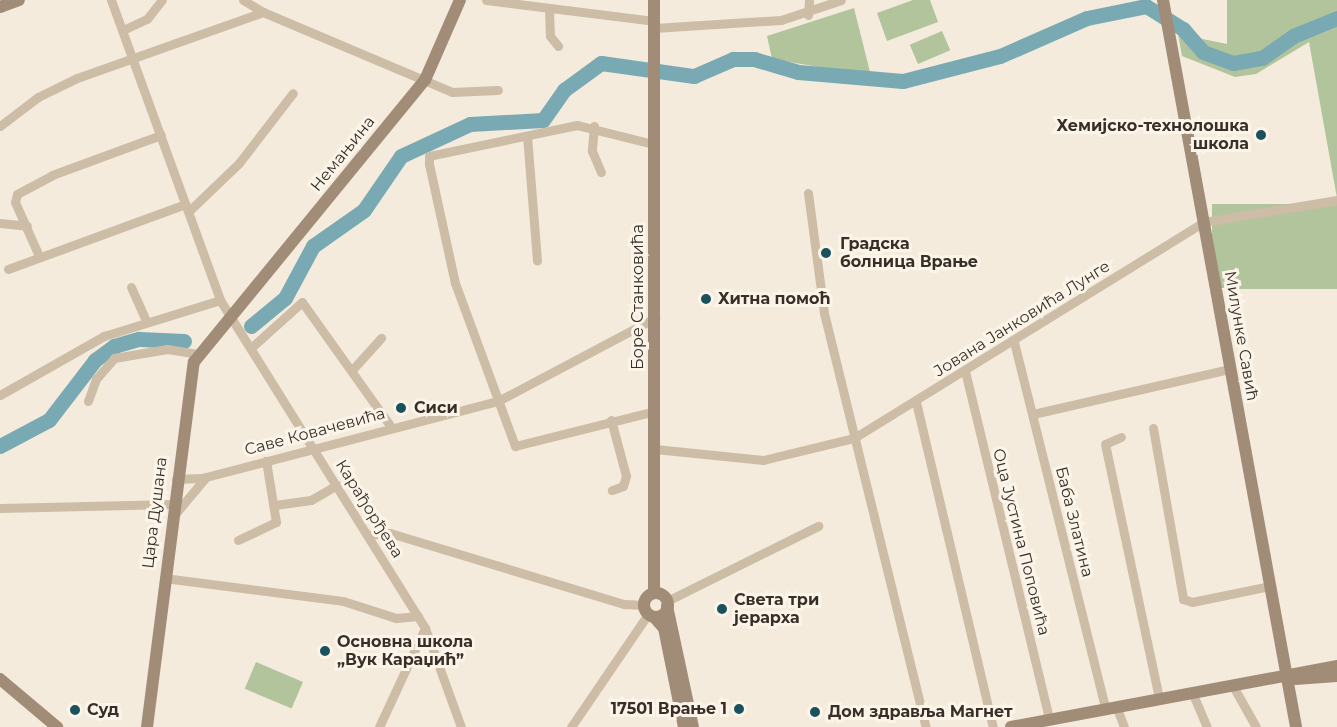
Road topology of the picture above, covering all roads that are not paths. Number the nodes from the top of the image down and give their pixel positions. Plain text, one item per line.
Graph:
1 (19, 0) edge
2 (111, 0) edge
3 (162, 0) edge
4 (243, 0) edge
5 (460, 0) edge
6 (486, 0) edge
7 (654, 0) edge
8 (809, 0) edge
9 (841, 0) edge
10 (1163, 0) edge
11 (0, 6) edge
12 (549, 9) junction
13 (263, 12) junction
14 (808, 15) junction
15 (654, 24) junction
16 (123, 30) junction
17 (558, 46) dead end
18 (133, 58) junction
19 (425, 80) junction
20 (498, 90) dead end
21 (293, 93) dead end
22 (0, 126) edge
23 (594, 126) junction
24 (161, 135) junction
25 (527, 136) junction
26 (653, 144) junction
27 (601, 172) dead end
28 (808, 193) dead end
29 (1337, 200) edge
30 (188, 207) junction
31 (1204, 222) junction
32 (0, 223) edge
33 (27, 226) junction
34 (39, 256) junction
35 (537, 261) dead end
36 (8, 269) dead end
37 (132, 287) dead end
38 (220, 300) junction
39 (231, 317) junction
40 (655, 318) junction
41 (146, 321) junction
42 (381, 338) dead end
43 (1014, 342) junction
44 (252, 347) junction
45 (198, 354) junction
46 (353, 369) junction
47 (1230, 369) junction
48 (965, 372) junction
49 (0, 395) edge
50 (88, 401) dead end
51 (498, 401) junction
52 (915, 402) junction
53 (656, 411) junction
54 (1033, 414) junction
55 (611, 420) junction
56 (391, 427) junction
57 (1153, 428) dead end
58 (1121, 437) dead end
59 (854, 438) junction
60 (313, 448) junction
61 (655, 449) junction
62 (266, 461) junction
63 (206, 477) junction
64 (176, 479) junction
65 (337, 485) junction
66 (612, 490) dead end
67 (173, 504) junction
68 (275, 505) junction
69 (0, 508) edge
70 (171, 518) junction
71 (818, 526) dead end
72 (369, 535) junction
73 (238, 540) dead end
74 (164, 578) junction
75 (1270, 586) junction
76 (654, 593) junction
77 (667, 604) junction
78 (648, 612) junction
79 (418, 616) junction
80 (425, 628) junction
81 (1337, 666) edge
82 (1337, 676) edge
83 (0, 678) edge
84 (1288, 678) junction
85 (1311, 681) junction
86 (1233, 686) junction
87 (1192, 692) junction
88 (1159, 698) junction
89 (1292, 705) junction
90 (1110, 707) junction
91 (1057, 721) edge
92 (57, 727) edge
93 (147, 727) edge
94 (379, 727) edge
95 (461, 727) edge
96 (571, 727) edge
97 (684, 727) edge
98 (693, 727) edge
99 (926, 727) edge
100 (993, 727) edge
101 (1011, 727) edge
102 (1124, 727) edge
103 (1207, 727) edge
104 (1256, 727) edge
105 (1296, 727) edge

1 - 11 street
2 - 16 street, Карађорђева
3 - 16 street
4 - 13 street
5 - 19 street, Немањина
6 - 12 street
7 - 15 street, Боре Станковића
8 - 14 street
9 - 14 street
10 - 31 street, Милунке Савић
12 - 15 street
12 - 17 street
13 - 18 street
13 - 19 street
14 - 15 street
15 - 26 street, Боре Станковића
16 - 18 street, Карађорђева
18 - 22 street
18 - 24 street, Карађорђева
19 - 20 street
19 - 39 street, Немањина
21 - 30 street
23 - 25 street
23 - 26 street
23 - 27 street
24 - 30 street, Карађорђева
24 - 33 street
25 - 35 street
25 - 51 street
26 - 40 street, Боре Станковића
28 - 59 street
29 - 31 street
30 - 34 street
30 - 38 street, Карађорђева
31 - 43 street, Јована Јанковића Лунге
31 - 47 street, Милунке Савић
32 - 33 street
33 - 34 street
34 - 36 street
37 - 41 street
38 - 39 street, Карађорђева
38 - 41 street
39 - 44 street, Карађорђева
39 - 45 street, Цара Душана
40 - 51 street, Саве Ковачевића
40 - 53 street, Боре Станковића
41 - 49 street
42 - 46 street
43 - 48 street, Јована Јанковића Лунге
43 - 54 street, Баба Златина
44 - 46 street
44 - 60 street, Карађорђева
45 - 50 street
45 - 64 street, Цара Душана
46 - 56 street
47 - 54 street
47 - 75 street, Милунке Савић
48 - 52 street, Јована Јанковића Лунге
48 - 91 street, Оца Јустина Поповића
51 - 55 street
51 - 56 street, Саве Ковачевића
52 - 59 street, Јована Јанковића Лунге
52 - 100 street
53 - 55 street
53 - 61 street, Боре Станковића
54 - 90 street, Баба Златина
55 - 66 street
56 - 60 street, Саве Ковачевића
57 - 75 street
58 - 88 street
59 - 61 street, Јована Јанковића Лунге
59 - 99 street
60 - 62 street, Саве Ковачевића
60 - 65 street, Карађорђева
61 - 76 street, Боре Станковића
62 - 63 street, Саве Ковачевића
62 - 68 street
63 - 64 street, Саве Ковачевића
63 - 70 street
64 - 67 street, Цара Душана
65 - 68 street
65 - 72 street, Карађорђева
67 - 69 street
67 - 70 street, Цара Душана
68 - 73 street
70 - 74 street, Цара Душана
71 - 77 street
72 - 78 street
72 - 79 street, Карађорђева
74 - 79 street
74 - 93 street, Цара Душана
75 - 84 street, Милунке Савић
76 - 77 street
76 - 78 street
77 - 78 street
77 - 98 street
78 - 96 street
78 - 97 street
79 - 80 street, Карађорђева
80 - 94 street
80 - 95 street, Карађорђева
81 - 84 street
82 - 85 street
83 - 92 street
84 - 85 street
84 - 86 street
84 - 89 street, Милунке Савић
85 - 89 street
86 - 87 street
86 - 104 street
87 - 88 street
87 - 103 street
88 - 90 street
89 - 105 street, Милунке Савић
90 - 91 street
90 - 102 street, Баба Златина
91 - 101 street

